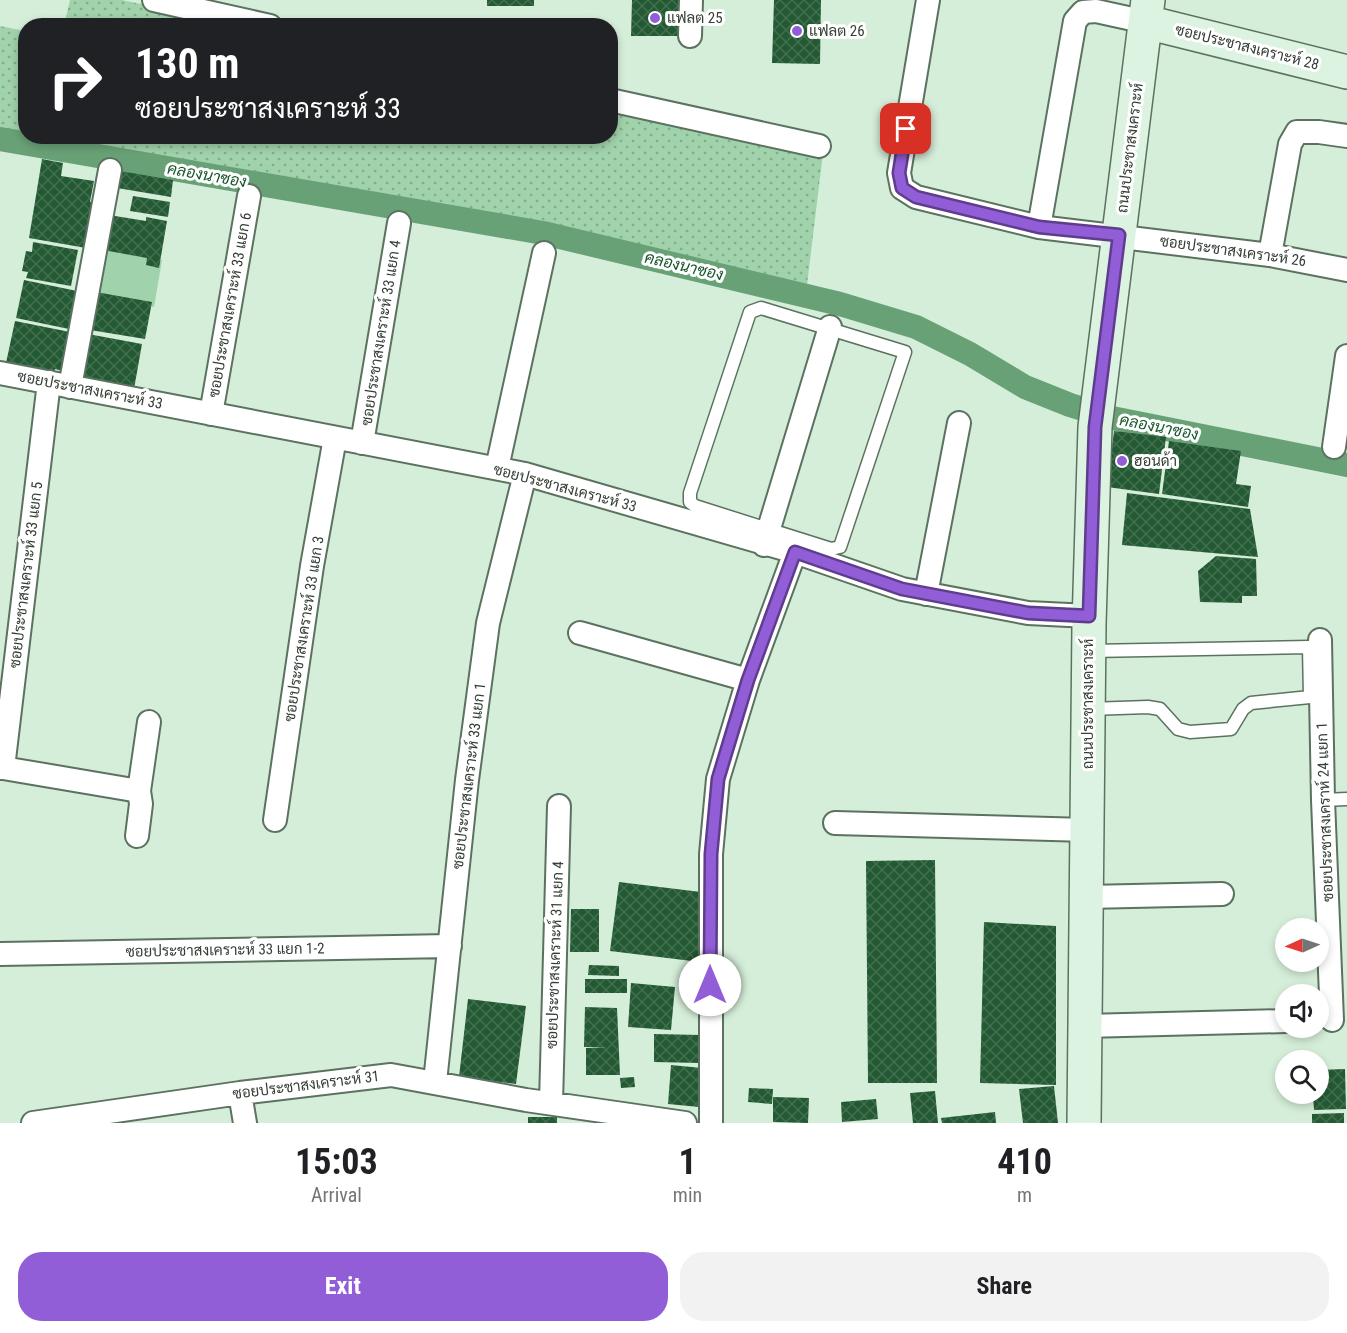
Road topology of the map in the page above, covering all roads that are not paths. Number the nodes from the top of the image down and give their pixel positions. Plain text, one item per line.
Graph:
1 (154, 0) edge
2 (691, 0) edge
3 (928, 0) edge
4 (1147, 11) edge
5 (234, 18) edge
6 (690, 36) dead end
7 (1347, 72) edge
8 (618, 102) edge
9 (1347, 136) edge
10 (819, 146) dead end
11 (110, 170) dead end
12 (249, 196) dead end
13 (399, 222) dead end
14 (1039, 227) junction
15 (1119, 235) junction
16 (544, 253) dead end
17 (1270, 255) junction
18 (1347, 270) edge
19 (830, 327) junction
20 (1347, 356) edge
21 (0, 373) edge
22 (60, 384) junction
23 (211, 414) junction
24 (959, 423) dead end
25 (335, 438) junction
26 (362, 443) junction
27 (1334, 447) dead end
28 (496, 468) junction
29 (525, 474) junction
30 (766, 536) junction
31 (795, 552) junction
32 (926, 594) junction
33 (1089, 616) junction
34 (580, 633) dead end
35 (1320, 640) dead end
36 (1089, 651) junction
37 (748, 680) junction
38 (1088, 709) junction
39 (149, 722) dead end
40 (2, 768) edge
41 (139, 790) junction
42 (1347, 799) edge
43 (1323, 800) junction
44 (560, 806) dead end
45 (275, 820) dead end
46 (835, 823) dead end
47 (1087, 831) junction
48 (137, 836) dead end
49 (1222, 894) dead end
50 (1087, 897) junction
51 (450, 946) junction
52 (0, 954) edge
53 (1333, 1020) edge
54 (1275, 1021) edge
55 (1085, 1026) junction
56 (435, 1082) junction
57 (240, 1093) junction
58 (551, 1104) junction
59 (33, 1123) edge
60 (245, 1123) edge
61 (686, 1123) edge
62 (711, 1123) edge
63 (1084, 1123) edge

1 - 5 street
2 - 6 street
3 - 14 street, ซอยประชาสงเคราะห์ 26
4 - 7 main road, ซอยประชาสงเคราะห์ 28
4 - 14 street
4 - 15 main road, ถนนประชาสงเคราะห์
8 - 10 street
9 - 17 street
11 - 22 street, ซอยประชาสงเคราะห์ 33 แยก 5
12 - 23 street, ซอยประชาสงเคราะห์ 33 แยก 6
13 - 26 street, ซอยประชาสงเคราะห์ 33 แยก 4
14 - 15 street, ซอยประชาสงเคราะห์ 26
15 - 17 street, ซอยประชาสงเคราะห์ 26
15 - 33 main road, ถนนประชาสงเคราะห์
16 - 28 street
17 - 18 street, ซอยประชาสงเคราะห์ 26
19 - 30 street
19 - 30 lane
19 - 30 lane
20 - 27 street
21 - 22 street, ซอยประชาสงเคราะห์ 33
22 - 23 street, ซอยประชาสงเคราะห์ 33
22 - 40 street, ซอยประชาสงเคราะห์ 33 แยก 5
23 - 25 street, ซอยประชาสงเคราะห์ 33
24 - 32 street
25 - 26 street, ซอยประชาสงเคราะห์ 33
25 - 45 street, ซอยประชาสงเคราะห์ 33 แยก 3
26 - 28 street, ซอยประชาสงเคราะห์ 33
28 - 29 street, ซอยประชาสงเคราะห์ 33
29 - 30 street, ซอยประชาสงเคราะห์ 33
29 - 51 street, ซอยประชาสงเคราะห์ 33 แยก 1
30 - 31 street, ซอยประชาสงเคราะห์ 33
31 - 32 street, ซอยประชาสงเคราะห์ 33
31 - 37 street
32 - 33 street, ซอยประชาสงเคราะห์ 33
33 - 36 main road, ถนนประชาสงเคราะห์
34 - 37 street
35 - 43 street, ซอยประชาสงเคราห์ 24 แยก 1
36 - 38 main road, ถนนประชาสงเคราะห์
36 - 38 lane
37 - 62 street
38 - 47 main road, ถนนประชาสงเคราะห์
39 - 41 street
40 - 41 street, ซอยประชาสงเคราะห์ 33 แยก 5
41 - 48 street
42 - 43 lane
43 - 53 street, ซอยประชาสงเคราห์ 24 แยก 1
44 - 58 street, ซอยประชาสงเคราะห์ 31 แยก 4
46 - 47 street
47 - 50 main road, ถนนประชาสงเคราะห์
49 - 50 street
50 - 55 main road, ถนนประชาสงเคราะห์
51 - 52 street, ซอยประชาสงเคราะห์ 33 แยก 1-2
51 - 56 street, ซอยประชาสงเคราะห์ 33 แยก 1
54 - 55 street
55 - 63 main road, ถนนประชาสงเคราะห์
56 - 57 street, ซอยประชาสงเคราะห์ 31
56 - 58 street, ซอยประชาสงเคราะห์ 31
57 - 59 street, ซอยประชาสงเคราะห์ 31
57 - 60 street
58 - 61 street, ซอยประชาสงเคราะห์ 31

